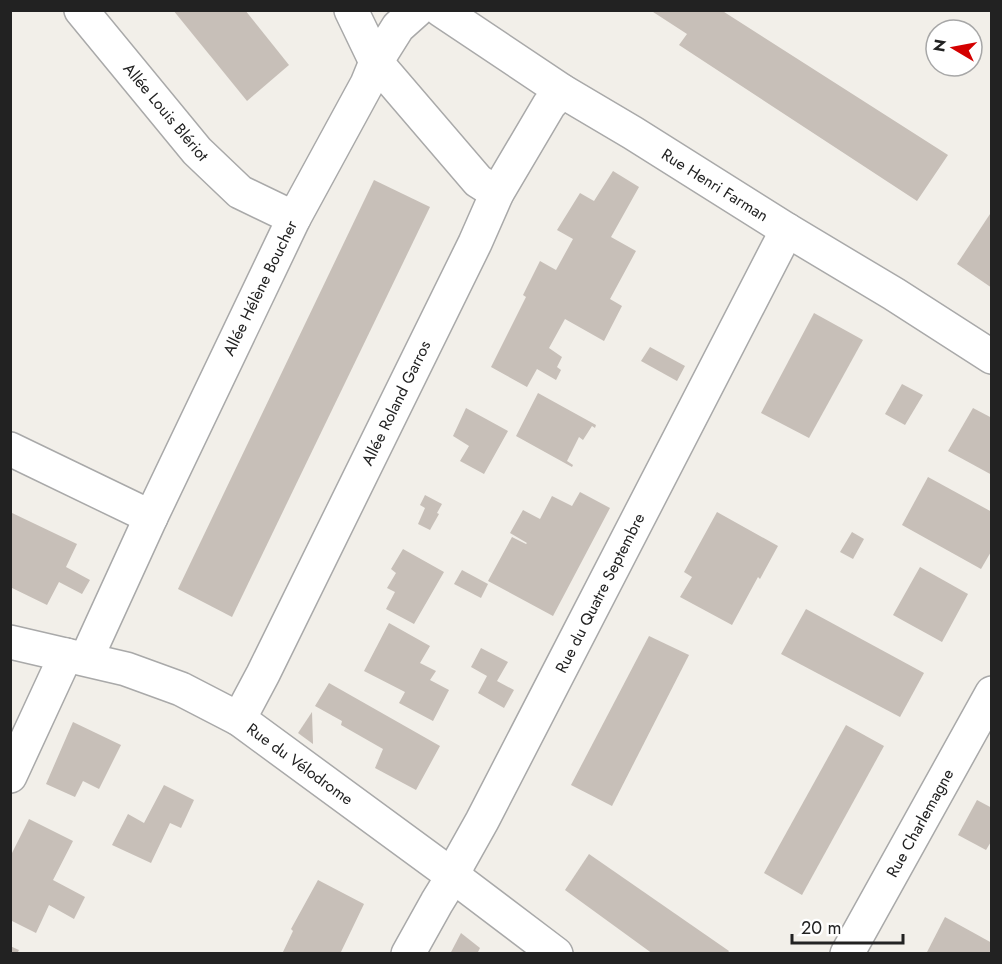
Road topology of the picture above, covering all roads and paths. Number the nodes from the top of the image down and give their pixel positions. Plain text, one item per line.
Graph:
1 (81, 10) edge
2 (351, 10) edge
3 (417, 10) edge
4 (441, 10) edge
5 (376, 62) junction
6 (562, 91) junction
7 (497, 193) junction
8 (294, 218) junction
9 (787, 230) junction
10 (992, 357) edge
11 (10, 449) edge
12 (151, 517) junction
13 (10, 642) edge
14 (76, 657) junction
15 (992, 693) edge
16 (239, 719) junction
17 (10, 776) edge
18 (453, 876) junction
19 (408, 954) edge
20 (556, 954) edge
21 (847, 954) edge

1 - 8 street, Allée Louis Blériot
2 - 5 street
3 - 5 street
4 - 6 street, Rue Henri Farman
5 - 7 street
5 - 8 street, Allée Hélène Boucher
6 - 7 street, Allée Roland Garros
6 - 9 street, Rue Henri Farman
7 - 16 street, Allée Roland Garros
8 - 12 street, Allée Hélène Boucher
9 - 10 street, Rue Henri Farman
9 - 18 street, Rue du Quatre Septembre
11 - 12 street
12 - 14 street, Allée Hélène Boucher
13 - 14 street, Rue du Vélodrome
14 - 16 street, Rue du Vélodrome
14 - 17 street, Allée Hélène Boucher
15 - 21 street, Rue Charlemagne
16 - 18 street, Rue du Vélodrome
18 - 19 street, Rue du Quatre Septembre
18 - 20 street, Rue du Vélodrome

